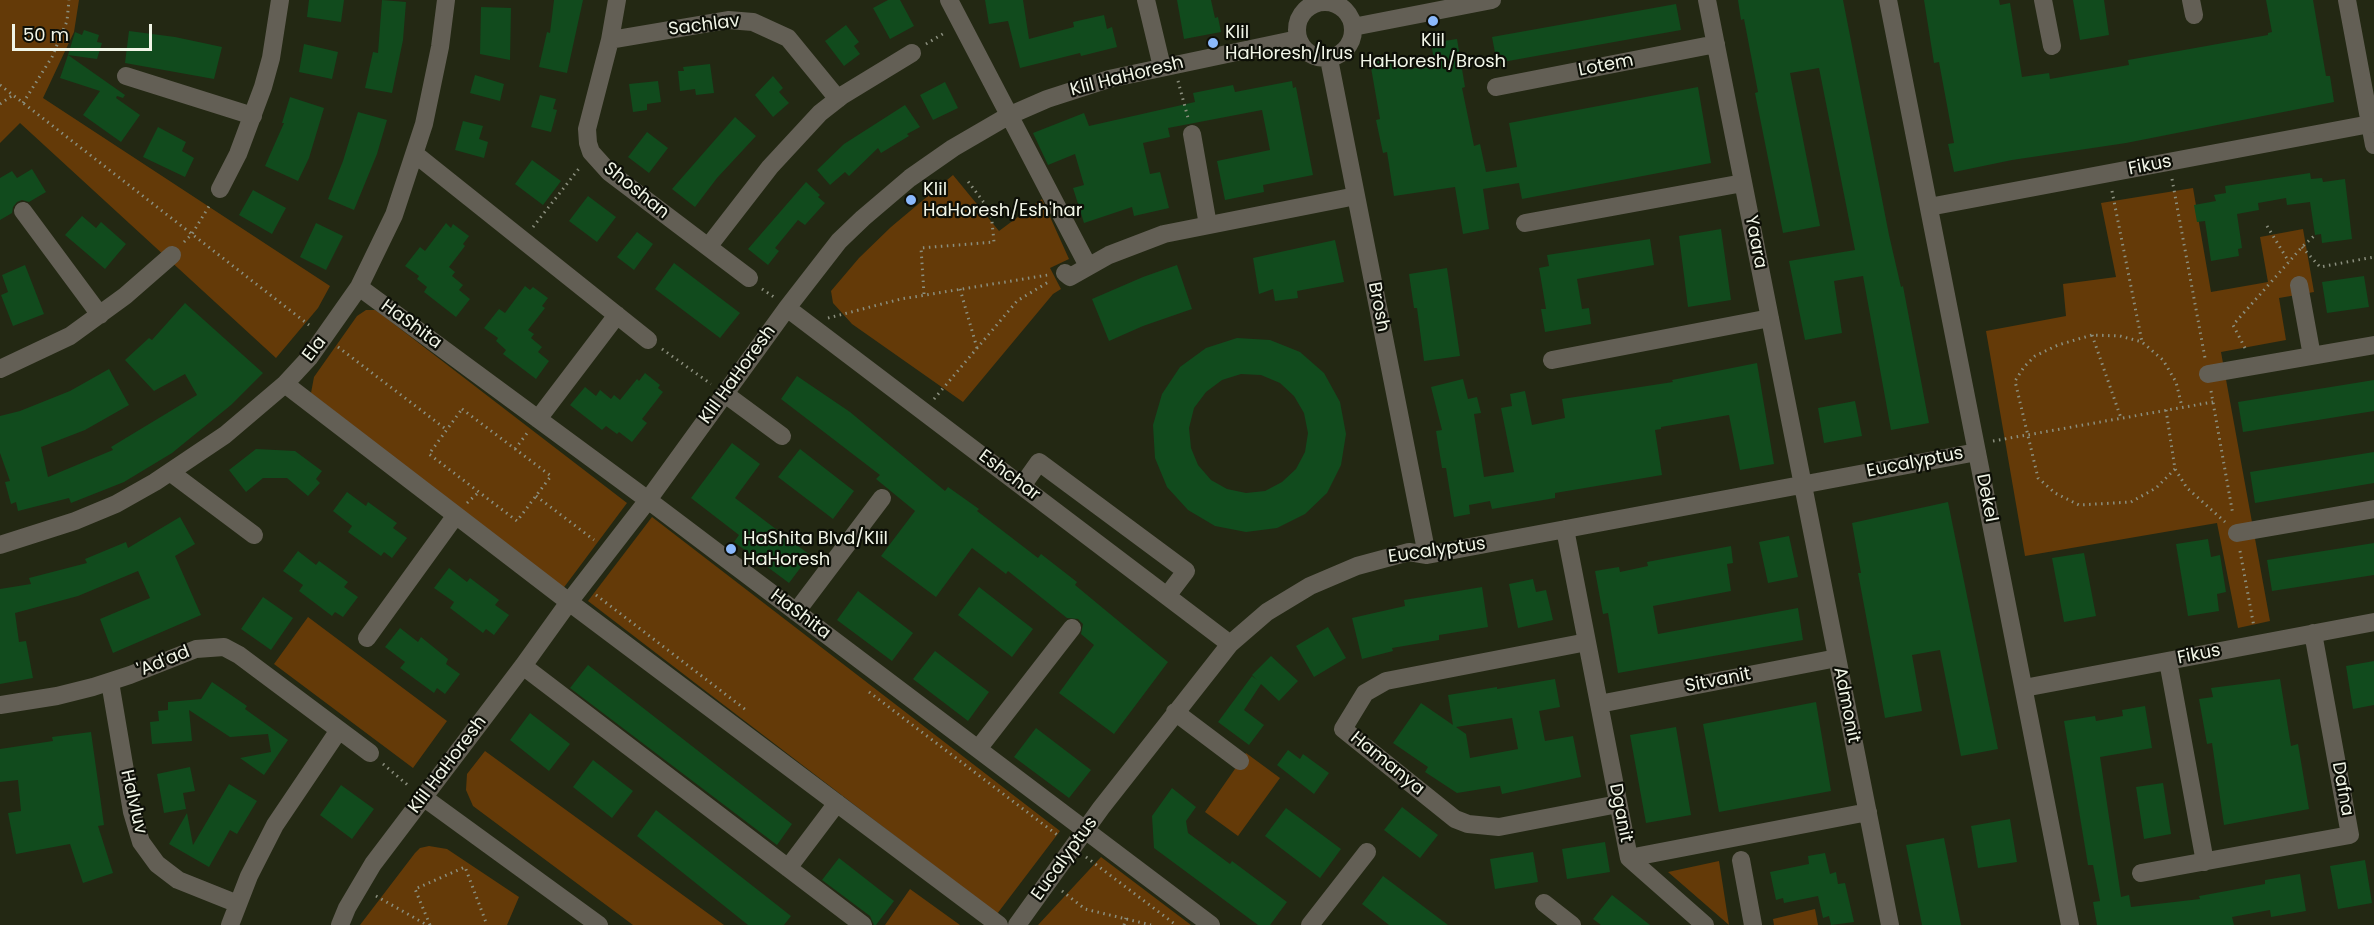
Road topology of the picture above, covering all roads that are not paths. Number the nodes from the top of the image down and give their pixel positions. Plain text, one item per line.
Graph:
1 (280, 0) edge
2 (446, 0) edge
3 (617, 0) edge
4 (949, 0) edge
5 (1146, 0) edge
6 (1492, 0) edge
7 (1707, 0) edge
8 (1888, 0) edge
9 (2043, 0) edge
10 (2348, 0) edge
11 (1317, 2) edge
12 (1353, 27) junction
13 (1298, 39) junction
14 (610, 40) junction
15 (1716, 44) junction
16 (2052, 46) dead end
17 (912, 53) road end
18 (1329, 59) junction
19 (1168, 66) junction
20 (126, 76) dead end
21 (1496, 87) dead end
22 (2370, 97) edge
23 (838, 99) junction
24 (253, 116) junction
25 (1008, 116) junction
26 (2370, 124) junction
27 (1192, 134) road end
28 (2374, 145) edge
29 (415, 154) junction
30 (1743, 183) junction
31 (220, 189) road end
32 (1356, 196) junction
33 (1929, 207) junction
34 (23, 210) dead end
35 (1525, 223) dead end
36 (1208, 225) junction
37 (708, 247) junction
38 (172, 255) road end
39 (1088, 266) junction
40 (1065, 273) road end
41 (749, 278) road end
42 (2300, 285) dead end
43 (359, 287) junction
44 (787, 308) junction
45 (100, 315) junction
46 (617, 315) junction
47 (1770, 318) junction
48 (648, 340) road end
49 (2374, 345) edge
50 (2312, 356) junction
51 (1552, 360) dead end
52 (0, 369) edge
53 (2208, 374) road end
54 (285, 384) junction
55 (725, 394) junction
56 (538, 419) junction
57 (782, 436) dead end
58 (1976, 448) junction
59 (170, 472) junction
60 (1803, 484) junction
61 (1022, 486) junction
62 (882, 498) dead end
63 (648, 500) junction
64 (2374, 508) edge
65 (456, 515) junction
66 (1565, 530) junction
67 (2237, 533) road end
68 (254, 535) dead end
69 (0, 545) edge
70 (1427, 555) junction
71 (1167, 596) junction
72 (569, 602) junction
73 (796, 612) junction
74 (2374, 622) edge
75 (1072, 628) dead end
76 (2313, 633) junction
77 (367, 638) dead end
78 (1587, 642) junction
79 (1230, 644) junction
80 (1837, 658) junction
81 (2168, 661) junction
82 (524, 666) junction
83 (110, 682) junction
84 (2024, 688) junction
85 (1599, 704) junction
86 (0, 705) edge
87 (1176, 712) junction
88 (339, 730) junction
89 (978, 749) junction
90 (370, 753) road end
91 (1240, 761) dead end
92 (423, 798) junction
93 (837, 803) junction
94 (1618, 804) junction
95 (1868, 813) junction
96 (1085, 830) junction
97 (1367, 852) dead end
98 (1629, 858) junction
99 (1741, 860) dead end
100 (2205, 862) junction
101 (788, 868) junction
102 (2141, 873) dead end
103 (238, 903) junction
104 (1544, 903) dead end
105 (230, 925) edge
106 (340, 925) edge
107 (599, 925) edge
108 (863, 925) edge
109 (999, 925) edge
110 (1017, 925) edge
111 (1211, 925) edge
112 (1310, 925) edge
113 (1572, 925) edge
114 (1705, 925) edge
115 (1753, 925) edge
116 (1890, 925) edge
117 (2070, 925) edge

1 - 24 street
2 - 29 street, Ela
3 - 14 street, Shoshan
4 - 25 street
5 - 19 street
6 - 12 street
7 - 15 street, Yaara
8 - 33 street, Dekel
9 - 16 street
10 - 22 street
11 - 12 street
11 - 13 street
12 - 18 street
13 - 18 street
13 - 19 street, Klil HaHoresh
14 - 23 street, Sachlav
14 - 37 street, Shoshan
15 - 21 street, Lotem
15 - 30 street, Yaara
17 - 23 street
18 - 32 street, Brosh
19 - 25 street, Klil HaHoresh
20 - 24 street
22 - 26 street
23 - 37 street
24 - 31 street
25 - 39 street
25 - 44 street, Klil HaHoresh
26 - 28 street
26 - 33 street, Fikus
27 - 36 street
29 - 43 street, Ela
29 - 46 street
30 - 35 street
30 - 47 street, Yaara
32 - 36 street
32 - 70 street, Brosh
33 - 58 street, Dekel
34 - 45 street
36 - 39 street
37 - 41 street, Shoshan
38 - 45 street
39 - 40 street
42 - 50 street
43 - 54 street, Ela
43 - 56 street, HaShita
44 - 55 street, Klil HaHoresh
44 - 61 street, Eshchar
45 - 52 street
46 - 48 street
46 - 56 street
47 - 51 street
47 - 60 street, Yaara
49 - 50 street
50 - 53 street
54 - 59 street, Ela
54 - 65 street
55 - 57 street
55 - 63 street, Klil HaHoresh
56 - 63 street, HaShita
58 - 60 street, Eucalyptus
58 - 84 street, Dekel
59 - 68 street
59 - 69 street, Ela
60 - 66 street, Eucalyptus
60 - 80 street, Admonit
61 - 71 street, Eshchar
61 - 71 street
62 - 73 street
63 - 72 street, Klil HaHoresh
63 - 73 street, HaShita
64 - 67 street
65 - 72 street
65 - 77 street
66 - 70 street, Eucalyptus
66 - 78 street, Dganit
70 - 79 street, Eucalyptus
71 - 79 street, Eshchar
72 - 82 street, Klil HaHoresh
72 - 93 street
73 - 89 street, HaShita
74 - 76 street, Fikus
75 - 89 street
76 - 81 street, Fikus
76 - 100 street, Dafna
78 - 85 street, Dganit
78 - 94 street, Hamanya
79 - 87 street, Eucalyptus
80 - 85 street, Sitvanit
80 - 95 street, Admonit
81 - 84 street, Fikus
81 - 100 street
82 - 92 street, Klil HaHoresh
82 - 101 street
83 - 86 street, 'Ad'ad
83 - 88 street, 'Ad'ad
83 - 103 street, Halvluv
84 - 117 street, Dekel
85 - 94 street, Dganit
87 - 91 street
87 - 96 street, Eucalyptus
88 - 90 street, 'Ad'ad
88 - 103 street
89 - 96 street, HaShita
92 - 106 street, Klil HaHoresh
92 - 107 street
93 - 101 street
93 - 109 street
94 - 98 street, Dganit
95 - 98 street, Dganit
95 - 116 street, Admonit
96 - 110 street, Eucalyptus
96 - 111 street, HaShita
97 - 112 street
98 - 114 street
99 - 115 street
100 - 102 street, Dafna
101 - 108 street
103 - 105 street
104 - 113 street

